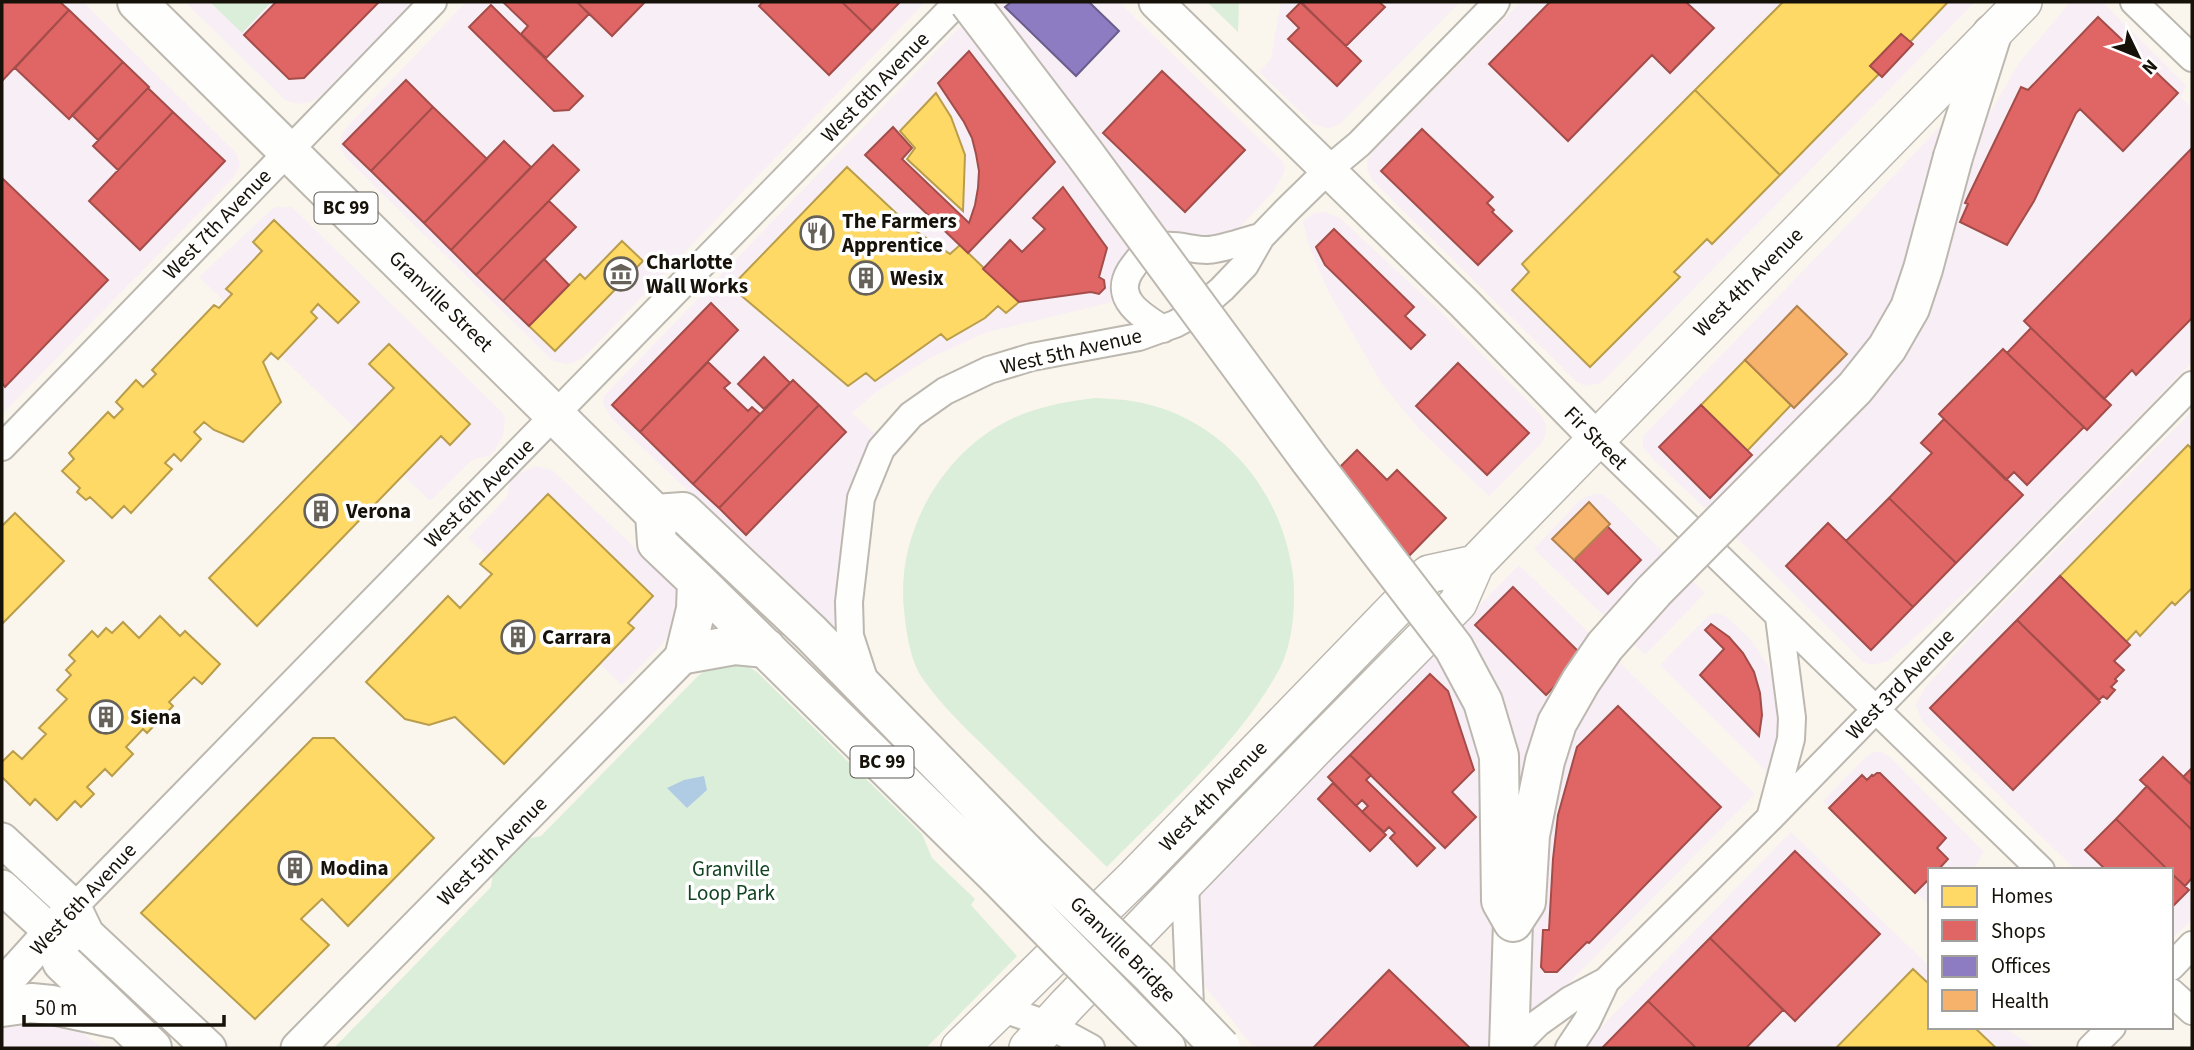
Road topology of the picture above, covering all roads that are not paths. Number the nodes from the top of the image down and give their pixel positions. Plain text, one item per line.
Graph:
1 (137, 2) edge
2 (433, 2) edge
3 (958, 2) edge
4 (968, 2) edge
5 (1156, 2) edge
6 (1496, 2) edge
7 (2023, 2) edge
8 (2134, 2) edge
9 (1992, 34) junction
10 (2192, 58) edge
11 (289, 151) junction
12 (1329, 170) junction
13 (1261, 237) junction
14 (1163, 328) junction
15 (2192, 385) edge
16 (556, 414) junction
17 (1596, 438) junction
18 (2, 447) edge
19 (655, 514) junction
20 (1475, 564) junction
21 (697, 581) junction
22 (1779, 617) junction
23 (766, 648) junction
24 (685, 654) junction
25 (868, 694) junction
26 (1875, 710) junction
27 (1770, 818) junction
28 (2, 840) edge
29 (1011, 864) junction
30 (2038, 868) edge
31 (1185, 884) junction
32 (2, 887) edge
33 (1513, 922) junction
34 (71, 925) junction
35 (2192, 945) edge
36 (2173, 965) edge
37 (1606, 981) junction
38 (2, 986) edge
39 (2173, 994) edge
40 (2, 1007) edge
41 (1001, 1009) junction
42 (2192, 1012) edge
43 (2110, 1029) edge
44 (136, 1033) edge
45 (1035, 1041) edge
46 (209, 1048) edge
47 (298, 1048) edge
48 (960, 1048) edge
49 (1091, 1048) edge
50 (1166, 1048) edge
51 (1211, 1048) edge
52 (1221, 1048) edge
53 (1511, 1048) edge
54 (1569, 1048) edge
55 (2091, 1048) edge

1 - 11 highway, Granville Street / BC 99
2 - 11 street, West 7th Avenue
3 - 16 street, West 6th Avenue
4 - 33 highway, bridge
5 - 12 street, Fir Street
6 - 12 street, West 5th Avenue
7 - 9 main road, West 4th Avenue
8 - 10 street
9 - 17 main road, West 4th Avenue
9 - 33 highway, bridge
11 - 16 highway, Granville Street / BC 99
11 - 18 street, West 7th Avenue
12 - 13 street, West 5th Avenue
12 - 17 street, Fir Street
13 - 14 street, West 5th Avenue
13 - 14 street, West 5th Avenue
14 - 25 street, West 5th Avenue
15 - 26 street, West 3rd Avenue
16 - 19 highway, Granville Street / BC 99
16 - 34 street, West 6th Avenue
17 - 20 main road, West 4th Avenue
17 - 22 street, Fir Street
19 - 21 highway, BC 99
19 - 25 highway, BC 99
20 - 31 main road, West 4th Avenue
20 - 41 main road, West 4th Avenue
21 - 23 highway, BC 99
21 - 24 highway
22 - 26 street, Fir Street
22 - 27 street
23 - 24 highway
23 - 29 highway, BC 99
24 - 47 street, West 5th Avenue
25 - 29 highway, BC 99
26 - 27 street, West 3rd Avenue
26 - 30 street, Fir Street
27 - 37 street, West 3rd Avenue
28 - 34 street
29 - 50 highway, Granville Bridge / BC 99, bridge
29 - 52 highway, Granville Bridge / BC 99, bridge
31 - 45 main road, West 4th Avenue
31 - 51 street
32 - 34 street
33 - 53 highway
34 - 38 street, West 6th Avenue
34 - 44 highway
34 - 46 street
35 - 36 street
37 - 53 street, West 3rd Avenue
37 - 54 street, West 3rd Avenue
39 - 42 street
40 - 44 highway
41 - 45 street
41 - 48 main road, West 4th Avenue
43 - 55 street
45 - 49 street

